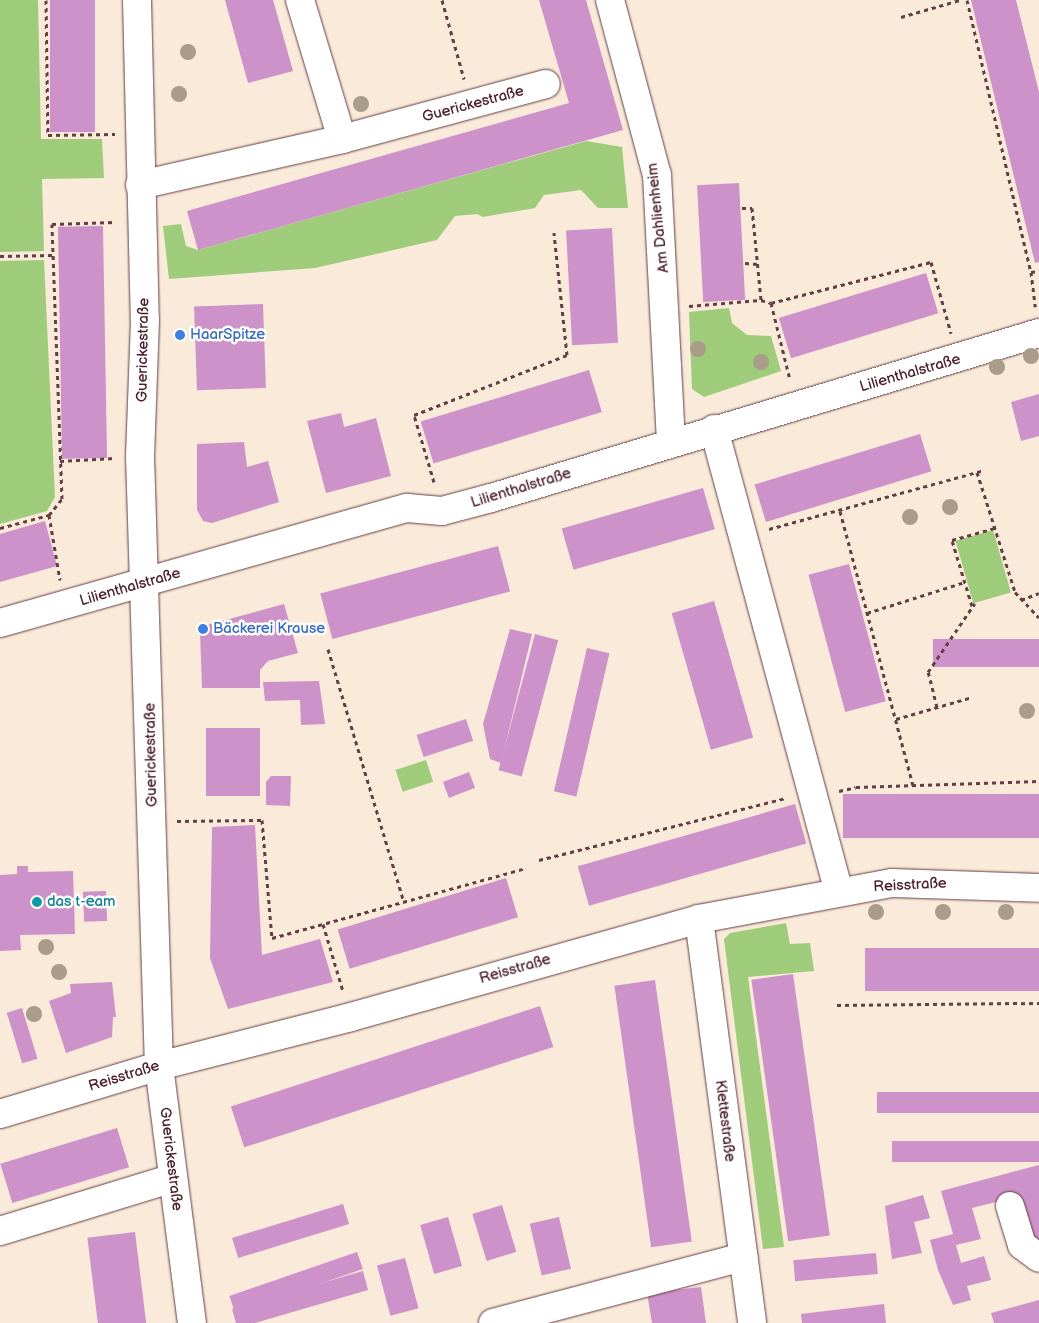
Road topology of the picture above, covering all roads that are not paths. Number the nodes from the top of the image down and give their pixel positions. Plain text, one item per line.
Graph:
1 (137, 0) edge
2 (300, 0) edge
3 (610, 0) edge
4 (546, 84) dead end
5 (342, 139) junction
6 (140, 185) junction
7 (1039, 333) edge
8 (714, 430) junction
9 (671, 441) junction
10 (145, 583) junction
11 (0, 623) edge
12 (1039, 888) edge
13 (839, 891) junction
14 (699, 919) junction
15 (159, 1066) junction
16 (0, 1114) edge
17 (173, 1178) junction
18 (1010, 1206) dead end
19 (0, 1232) edge
20 (743, 1257) junction
21 (1039, 1258) edge
22 (192, 1323) edge
23 (493, 1323) edge
24 (752, 1323) edge

1 - 6 street, Guerickestraße
2 - 5 street
3 - 9 street, Am Dahlienheim
4 - 5 street, Guerickestraße
5 - 6 street, Guerickestraße
6 - 10 street, Guerickestraße
7 - 8 street, Lilienthalstraße
8 - 9 street, Lilienthalstraße
8 - 13 street
9 - 10 street, Lilienthalstraße
10 - 11 street, Lilienthalstraße
10 - 15 street, Guerickestraße
12 - 13 street, Reisstraße
13 - 14 street, Reisstraße
14 - 15 street, Reisstraße
14 - 20 street, Klettestraße
15 - 16 street, Reisstraße
15 - 17 street, Guerickestraße
17 - 19 street
17 - 22 street, Guerickestraße
18 - 21 street
20 - 23 street
20 - 24 street, Klettestraße

